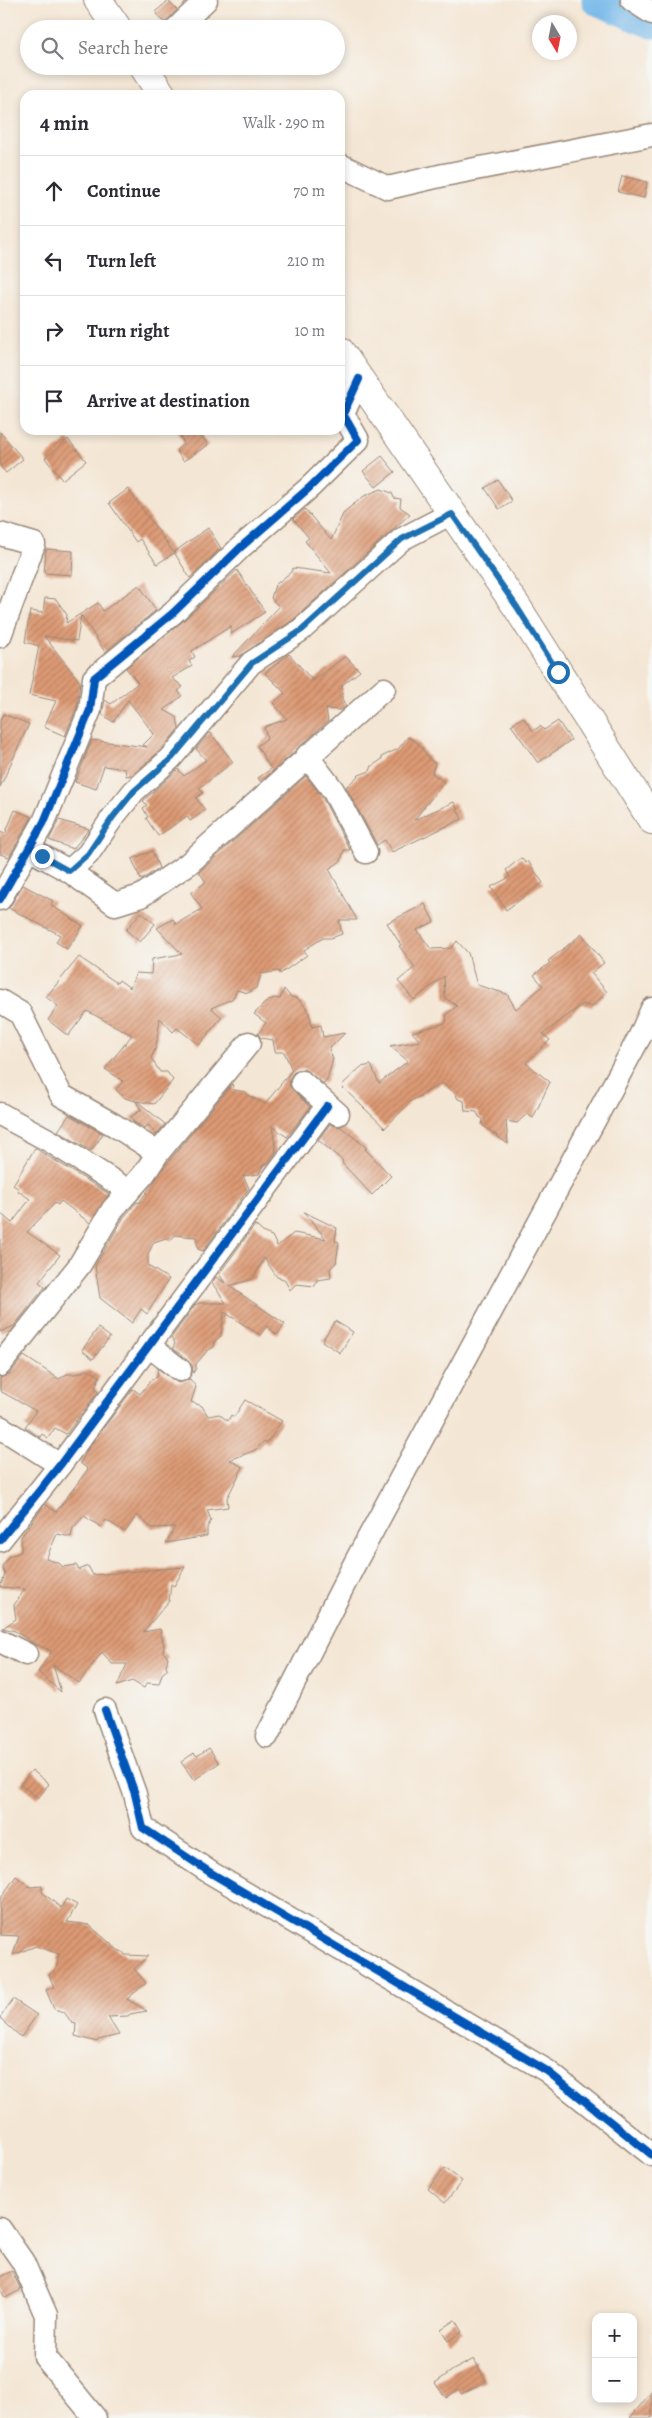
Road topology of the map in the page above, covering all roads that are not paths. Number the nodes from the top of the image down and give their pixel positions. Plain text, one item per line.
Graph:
1 (98, 0) edge
2 (206, 0) edge
3 (632, 0) edge
4 (652, 13) edge
5 (112, 20) edge
6 (185, 20) edge
7 (149, 75) edge
8 (159, 90) edge
9 (652, 135) edge
10 (345, 167) edge
11 (345, 358) edge
12 (360, 379) junction
13 (345, 410) edge
14 (345, 417) edge
15 (452, 514) junction
16 (0, 534) edge
17 (0, 636) edge
18 (384, 689) dead end
19 (307, 756) junction
20 (652, 820) edge
21 (29, 849) junction
22 (366, 852) dead end
23 (69, 871) junction
24 (0, 898) edge
25 (0, 1001) edge
26 (652, 1009) edge
27 (249, 1043) dead end
28 (302, 1082) dead end
29 (0, 1114) edge
30 (158, 1153) junction
31 (129, 1191) junction
32 (148, 1346) junction
33 (0, 1365) edge
34 (180, 1370) dead end
35 (0, 1427) edge
36 (60, 1466) junction
37 (0, 1540) edge
38 (0, 1641) edge
39 (26, 1654) dead end
40 (104, 1710) dead end
41 (267, 1736) dead end
42 (652, 2155) edge
43 (0, 2229) edge
44 (95, 2418) edge

1 - 5 main road
2 - 6 street
3 - 4 street
7 - 8 main road
9 - 10 street
11 - 12 main road
12 - 13 street
12 - 15 main road
14 - 21 street
15 - 20 main road
15 - 23 street
16 - 17 street
18 - 19 street
19 - 22 street
19 - 23 street
21 - 23 street
21 - 24 street
25 - 30 street
26 - 41 street
27 - 30 street
28 - 32 street
29 - 31 street
30 - 31 street
31 - 33 street
32 - 34 street
32 - 36 street
35 - 36 street
36 - 37 street
38 - 39 street
40 - 42 street
43 - 44 street

